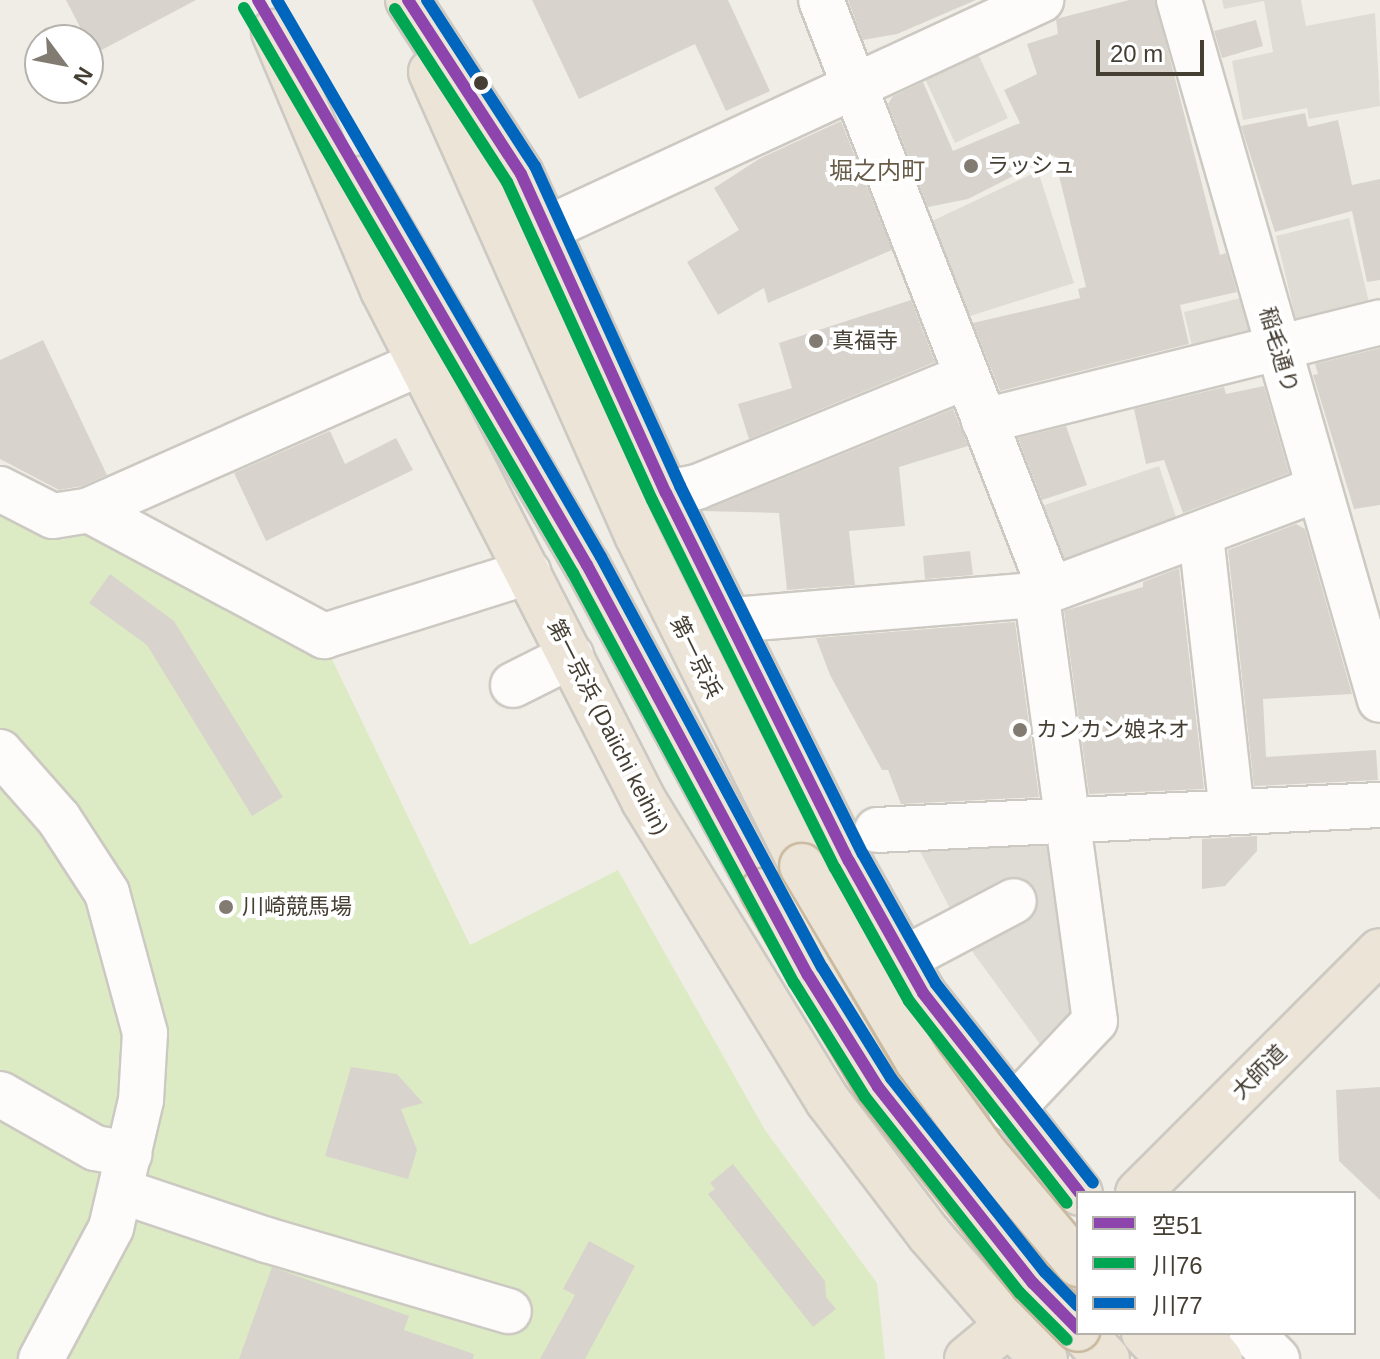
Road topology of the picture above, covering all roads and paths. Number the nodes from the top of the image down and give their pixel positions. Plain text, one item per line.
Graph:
1 (401, 0) edge
2 (408, 0) edge
3 (821, 0) edge
4 (1041, 0) edge
5 (1179, 0) edge
6 (266, 16) edge
7 (855, 84) junction
8 (544, 230) junction
9 (1380, 322) edge
10 (1279, 348) junction
11 (419, 364) junction
12 (967, 376) junction
13 (984, 421) junction
14 (0, 489) edge
15 (1318, 489) junction
16 (666, 493) junction
17 (89, 510) junction
18 (1201, 536) junction
19 (528, 572) junction
20 (1044, 592) junction
21 (731, 620) junction
22 (571, 656) junction
23 (513, 685) dead end
24 (1380, 700) edge
25 (0, 752) edge
26 (1380, 805) edge
27 (1232, 811) junction
28 (1064, 818) junction
29 (877, 830) dead end
30 (1014, 901) dead end
31 (1380, 951) edge
32 (904, 959) junction
33 (0, 1094) edge
34 (1011, 1110) junction
35 (125, 1172) junction
36 (1078, 1191) edge
37 (1140, 1191) edge
38 (1076, 1256) edge
39 (1076, 1262) edge
40 (509, 1311) dead end
41 (1076, 1327) edge
42 (1084, 1335) edge
43 (1146, 1335) edge
44 (1199, 1335) edge
45 (1253, 1335) edge
46 (1011, 1348) edge
47 (41, 1359) edge
48 (967, 1359) edge
49 (1045, 1359) edge
50 (1107, 1359) edge
51 (1169, 1359) edge
52 (1220, 1359) edge
53 (1277, 1359) edge

1 - 39 highway, 第一京浜, bridge
2 - 8 highway
3 - 7 street
4 - 7 street
5 - 10 street, 稲毛通り
6 - 11 highway, 第一京浜 (Daiichi keihin)
6 - 41 highway, bridge
7 - 8 street
7 - 12 street
8 - 16 highway
9 - 10 street
10 - 13 street
10 - 15 street, 稲毛通り
11 - 17 street
11 - 19 highway, 第一京浜 (Daiichi keihin)
12 - 13 street
12 - 16 street
13 - 20 street
14 - 17 street
15 - 18 street
15 - 24 street, 稲毛通り
16 - 21 highway
17 - 19 street
18 - 20 street
18 - 27 street
19 - 22 highway, 第一京浜 (Daiichi keihin)
20 - 21 street
20 - 28 street
21 - 32 highway
22 - 23 street
22 - 46 highway, 第一京浜 (Daiichi keihin)
25 - 35 street
26 - 27 street
27 - 28 street
28 - 29 street
28 - 34 street
30 - 32 street
31 - 37 highway, 大師道
32 - 34 highway
33 - 35 street
34 - 36 highway
35 - 40 street
35 - 47 street
38 - 46 highway
42 - 50 highway
43 - 51 highway
44 - 52 highway
45 - 53 street
46 - 48 highway
46 - 49 highway, 第一京浜 (Daiichi keihin)

